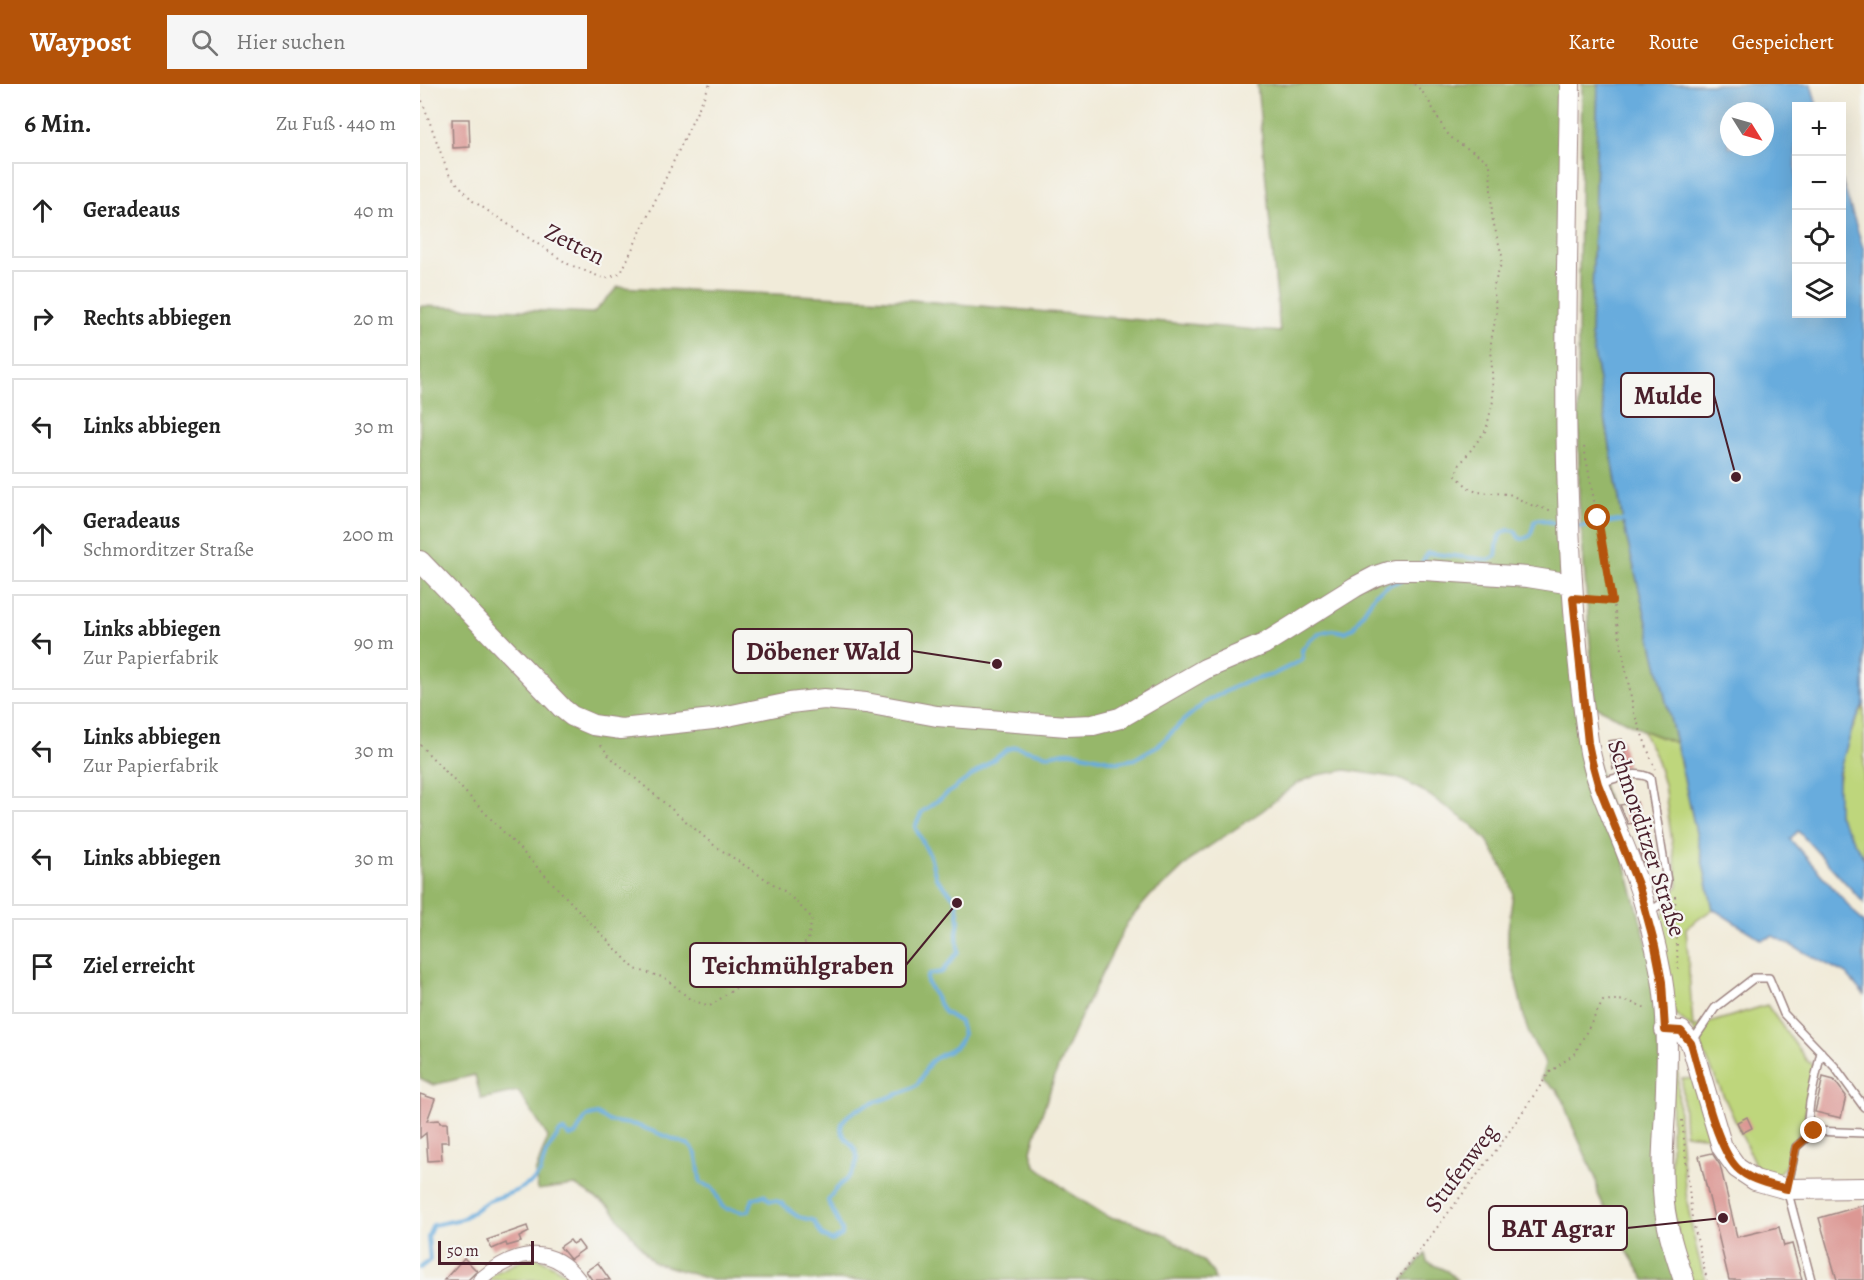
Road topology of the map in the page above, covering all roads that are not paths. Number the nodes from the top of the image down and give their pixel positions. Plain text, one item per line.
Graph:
1 (1570, 84) edge
2 (420, 561) edge
3 (1573, 591) junction
4 (1598, 784) junction
5 (1646, 914) junction
6 (1665, 1023) junction
7 (1691, 1043) junction
8 (1821, 1052) junction
9 (1864, 1107) edge
10 (1864, 1133) edge
11 (1806, 1138) junction
12 (1864, 1188) edge
13 (1787, 1189) junction
14 (480, 1280) edge
15 (579, 1280) edge
16 (1684, 1280) edge
17 (1811, 1280) edge

1 - 3 street, Schmorditzer Straße
2 - 3 street
3 - 4 street, Schmorditzer Straße
4 - 5 street, Schmorditzer Straße
4 - 5 lane
5 - 6 street, Schmorditzer Straße
6 - 7 street
6 - 16 street, Schmorditzer Straße
7 - 8 lane
7 - 13 street
8 - 9 lane
8 - 11 lane
10 - 11 lane
11 - 13 lane
12 - 13 street
13 - 17 lane
14 - 15 street

